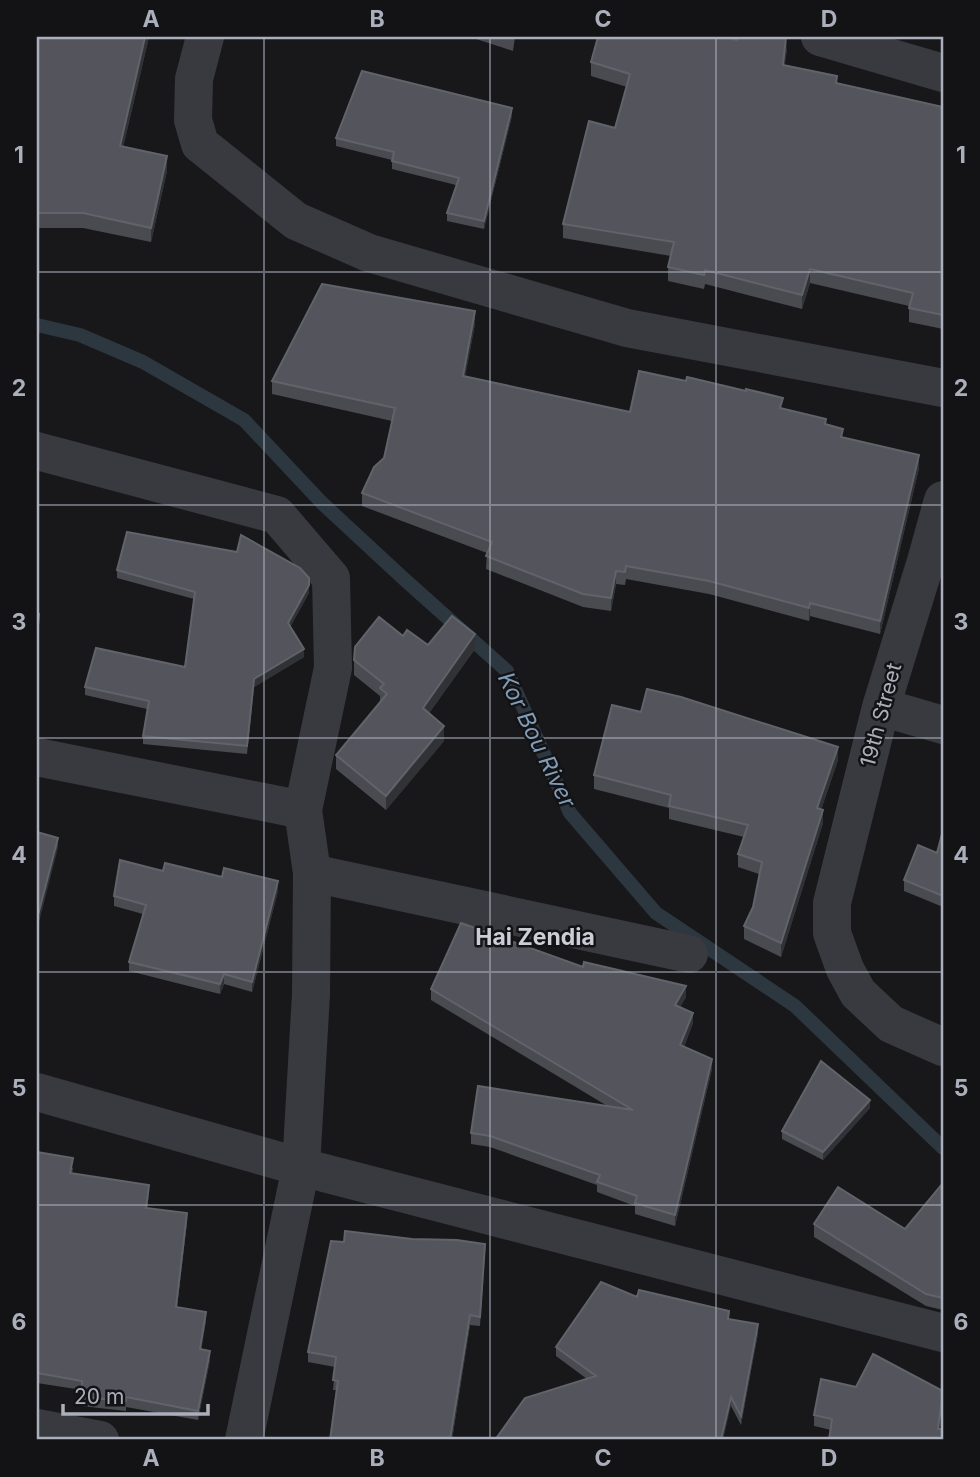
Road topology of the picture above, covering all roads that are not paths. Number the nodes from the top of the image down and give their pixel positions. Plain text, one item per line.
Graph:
1 (205, 37) edge
2 (820, 37) edge
3 (943, 73) edge
4 (943, 388) edge
5 (37, 451) edge
6 (943, 500) edge
7 (881, 707) junction
8 (943, 724) edge
9 (37, 757) edge
10 (303, 810) junction
11 (312, 873) junction
12 (689, 954) dead end
13 (943, 1047) edge
14 (37, 1092) edge
15 (301, 1167) junction
16 (943, 1332) edge
17 (37, 1428) edge
18 (100, 1440) edge
19 (244, 1440) edge

1 - 4 street
2 - 3 street
5 - 10 street
6 - 7 street, 19th Street
7 - 8 street
7 - 13 street, 19th Street
9 - 10 street
10 - 11 street
11 - 12 street
11 - 15 street
14 - 15 street
15 - 16 street
15 - 19 street
17 - 18 street

